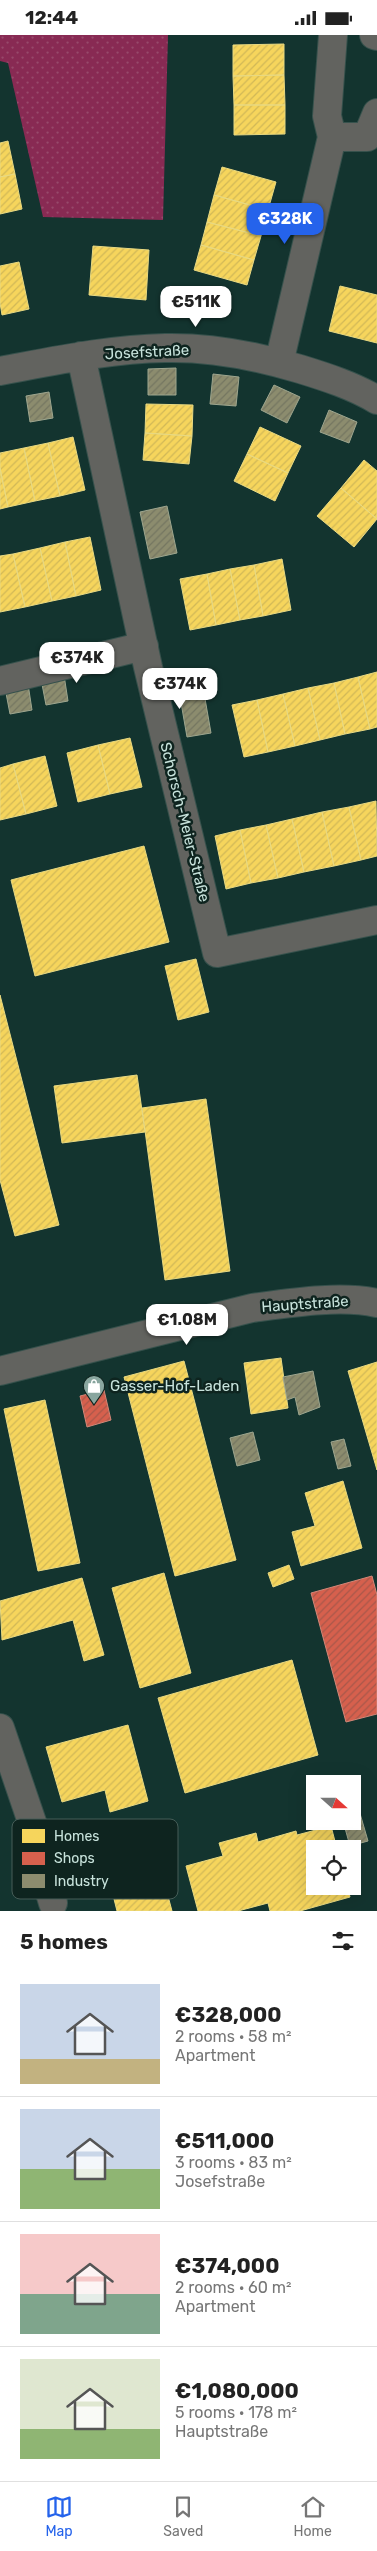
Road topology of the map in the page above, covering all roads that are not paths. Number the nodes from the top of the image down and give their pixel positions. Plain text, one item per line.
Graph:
1 (333, 35) edge
2 (377, 113) edge
3 (332, 137) junction
4 (81, 355) junction
5 (279, 363) junction
6 (0, 371) edge
7 (377, 400) edge
8 (144, 646) junction
9 (0, 681) edge
10 (377, 920) edge
11 (377, 1303) edge
12 (0, 1371) edge
13 (0, 1727) edge
14 (31, 1819) edge
15 (52, 1899) edge
16 (53, 1903) dead end

1 - 3 street
2 - 3 street
3 - 5 street
4 - 5 street, Josefstraße
4 - 6 street, Josefstraße
4 - 8 street, Schorsch-Meier-Straße
5 - 7 street, Josefstraße
8 - 9 street
8 - 10 street, Schorsch-Meier-Straße
11 - 12 street, Hauptstraße
13 - 14 street
15 - 16 street

